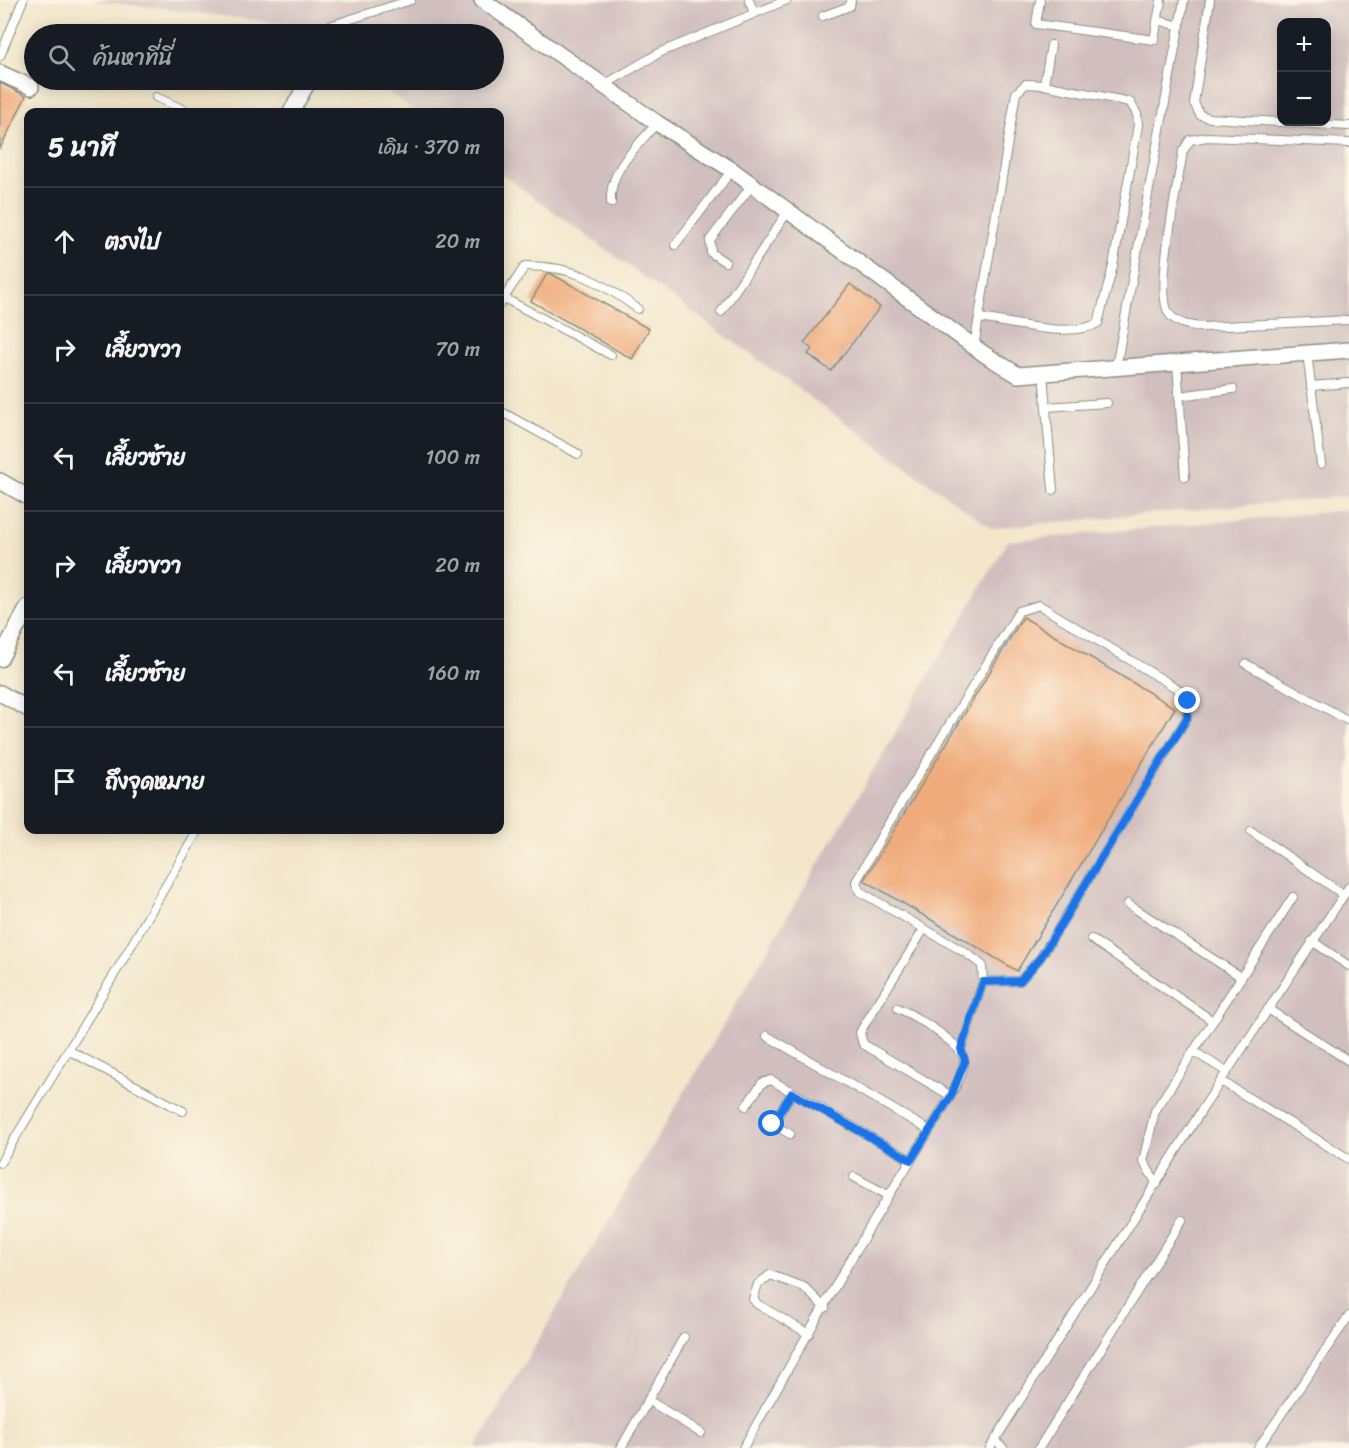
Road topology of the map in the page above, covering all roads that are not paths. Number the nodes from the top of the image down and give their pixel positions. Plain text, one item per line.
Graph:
1 (411, 0) edge
2 (482, 0) edge
3 (749, 0) edge
4 (787, 0) edge
5 (851, 0) edge
6 (1040, 0) edge
7 (1161, 0) edge
8 (1184, 0) edge
9 (1210, 0) edge
10 (23, 1) edge
11 (754, 13) junction
12 (823, 16) dead end
13 (1157, 20) junction
14 (0, 24) edge
15 (335, 24) edge
16 (11, 26) junction
17 (1180, 26) junction
18 (1051, 45) dead end
19 (0, 56) edge
20 (0, 73) edge
21 (24, 84) edge
22 (604, 85) junction
23 (1044, 85) junction
24 (303, 90) edge
25 (156, 97) dead end
26 (180, 108) edge
27 (293, 108) edge
28 (657, 123) junction
29 (1349, 126) edge
30 (1349, 143) edge
31 (732, 170) junction
32 (752, 184) junction
33 (611, 203) dead end
34 (788, 211) junction
35 (675, 245) dead end
36 (725, 262) dead end
37 (504, 298) edge
38 (504, 302) edge
39 (638, 309) dead end
40 (721, 312) dead end
41 (979, 318) junction
42 (1349, 320) edge
43 (974, 347) junction
44 (1349, 350) edge
45 (1307, 353) junction
46 (611, 355) dead end
47 (1177, 363) junction
48 (1116, 367) junction
49 (1043, 373) junction
50 (1349, 383) edge
51 (1311, 386) junction
52 (1233, 388) dead end
53 (1179, 396) junction
54 (1107, 403) dead end
55 (1046, 407) junction
56 (504, 413) edge
57 (578, 454) dead end
58 (1321, 464) dead end
59 (1185, 477) dead end
60 (0, 481) edge
61 (1053, 490) dead end
62 (24, 495) edge
63 (24, 614) edge
64 (0, 659) edge
65 (1246, 664) dead end
66 (0, 693) edge
67 (24, 707) edge
68 (1349, 721) edge
69 (1251, 831) dead end
70 (196, 834) edge
71 (1349, 887) edge
72 (1344, 895) junction
73 (1293, 897) dead end
74 (1128, 904) dead end
75 (924, 929) junction
76 (1091, 939) dead end
77 (1312, 941) junction
78 (1349, 966) edge
79 (1241, 977) junction
80 (983, 982) junction
81 (898, 1008) dead end
82 (1268, 1009) junction
83 (1213, 1021) junction
84 (767, 1036) dead end
85 (961, 1049) junction
86 (68, 1050) junction
87 (1193, 1052) junction
88 (1349, 1061) edge
89 (1227, 1072) junction
90 (1221, 1081) junction
91 (792, 1093) junction
92 (951, 1096) junction
93 (746, 1106) dead end
94 (183, 1111) dead end
95 (929, 1130) junction
96 (790, 1134) dead end
97 (1349, 1159) edge
98 (911, 1160) junction
99 (0, 1163) edge
100 (854, 1177) dead end
101 (1157, 1184) junction
102 (888, 1195) junction
103 (1182, 1220) dead end
104 (825, 1308) junction
105 (1349, 1316) edge
106 (809, 1334) junction
107 (684, 1337) dead end
108 (648, 1400) junction
109 (701, 1433) dead end
110 (995, 1440) junction
111 (1260, 1447) edge
112 (621, 1448) edge
113 (743, 1448) edge
114 (990, 1448) edge
115 (1003, 1448) edge
116 (1039, 1448) edge

1 - 15 lane
2 - 22 street
3 - 11 lane
4 - 11 lane
5 - 12 lane
6 - 13 lane
7 - 13 lane
8 - 17 lane
9 - 29 lane
10 - 16 lane
11 - 22 lane
13 - 17 lane
14 - 16 lane
16 - 19 lane
17 - 48 lane
18 - 23 lane
20 - 21 street
22 - 28 street
23 - 41 lane
23 - 41 lane
24 - 27 street
25 - 26 lane
28 - 31 street
28 - 33 lane
30 - 42 lane
31 - 32 street
31 - 35 lane
32 - 34 street
32 - 36 lane
34 - 40 lane
34 - 43 street
37 - 39 lane
38 - 46 lane
41 - 43 lane
43 - 49 street
44 - 45 street
45 - 47 street
45 - 51 lane
47 - 48 street
47 - 53 lane
48 - 49 street
49 - 55 lane
50 - 51 lane
51 - 58 lane
52 - 53 lane
53 - 59 lane
54 - 55 lane
55 - 61 lane
56 - 57 lane
60 - 62 street
63 - 64 street
65 - 68 lane
66 - 67 street
69 - 72 lane
70 - 86 lane
71 - 72 lane
72 - 77 lane
73 - 79 lane
74 - 79 lane
75 - 80 lane
75 - 80 lane
75 - 92 lane
76 - 83 lane
77 - 78 lane
77 - 82 lane
79 - 83 lane
80 - 85 lane
81 - 85 lane
82 - 88 lane
82 - 89 lane
83 - 87 lane
84 - 95 lane
85 - 92 lane
86 - 94 lane
86 - 99 lane
87 - 89 lane
87 - 101 lane
89 - 90 lane
90 - 97 lane
90 - 101 lane
91 - 93 lane
91 - 96 lane
91 - 98 lane
92 - 95 lane
95 - 98 lane
98 - 102 lane
100 - 102 lane
101 - 110 lane
102 - 104 lane
103 - 116 lane
104 - 106 lane
104 - 106 lane
105 - 111 lane
106 - 113 lane
107 - 108 lane
108 - 109 lane
108 - 112 lane
110 - 114 lane
110 - 115 lane

